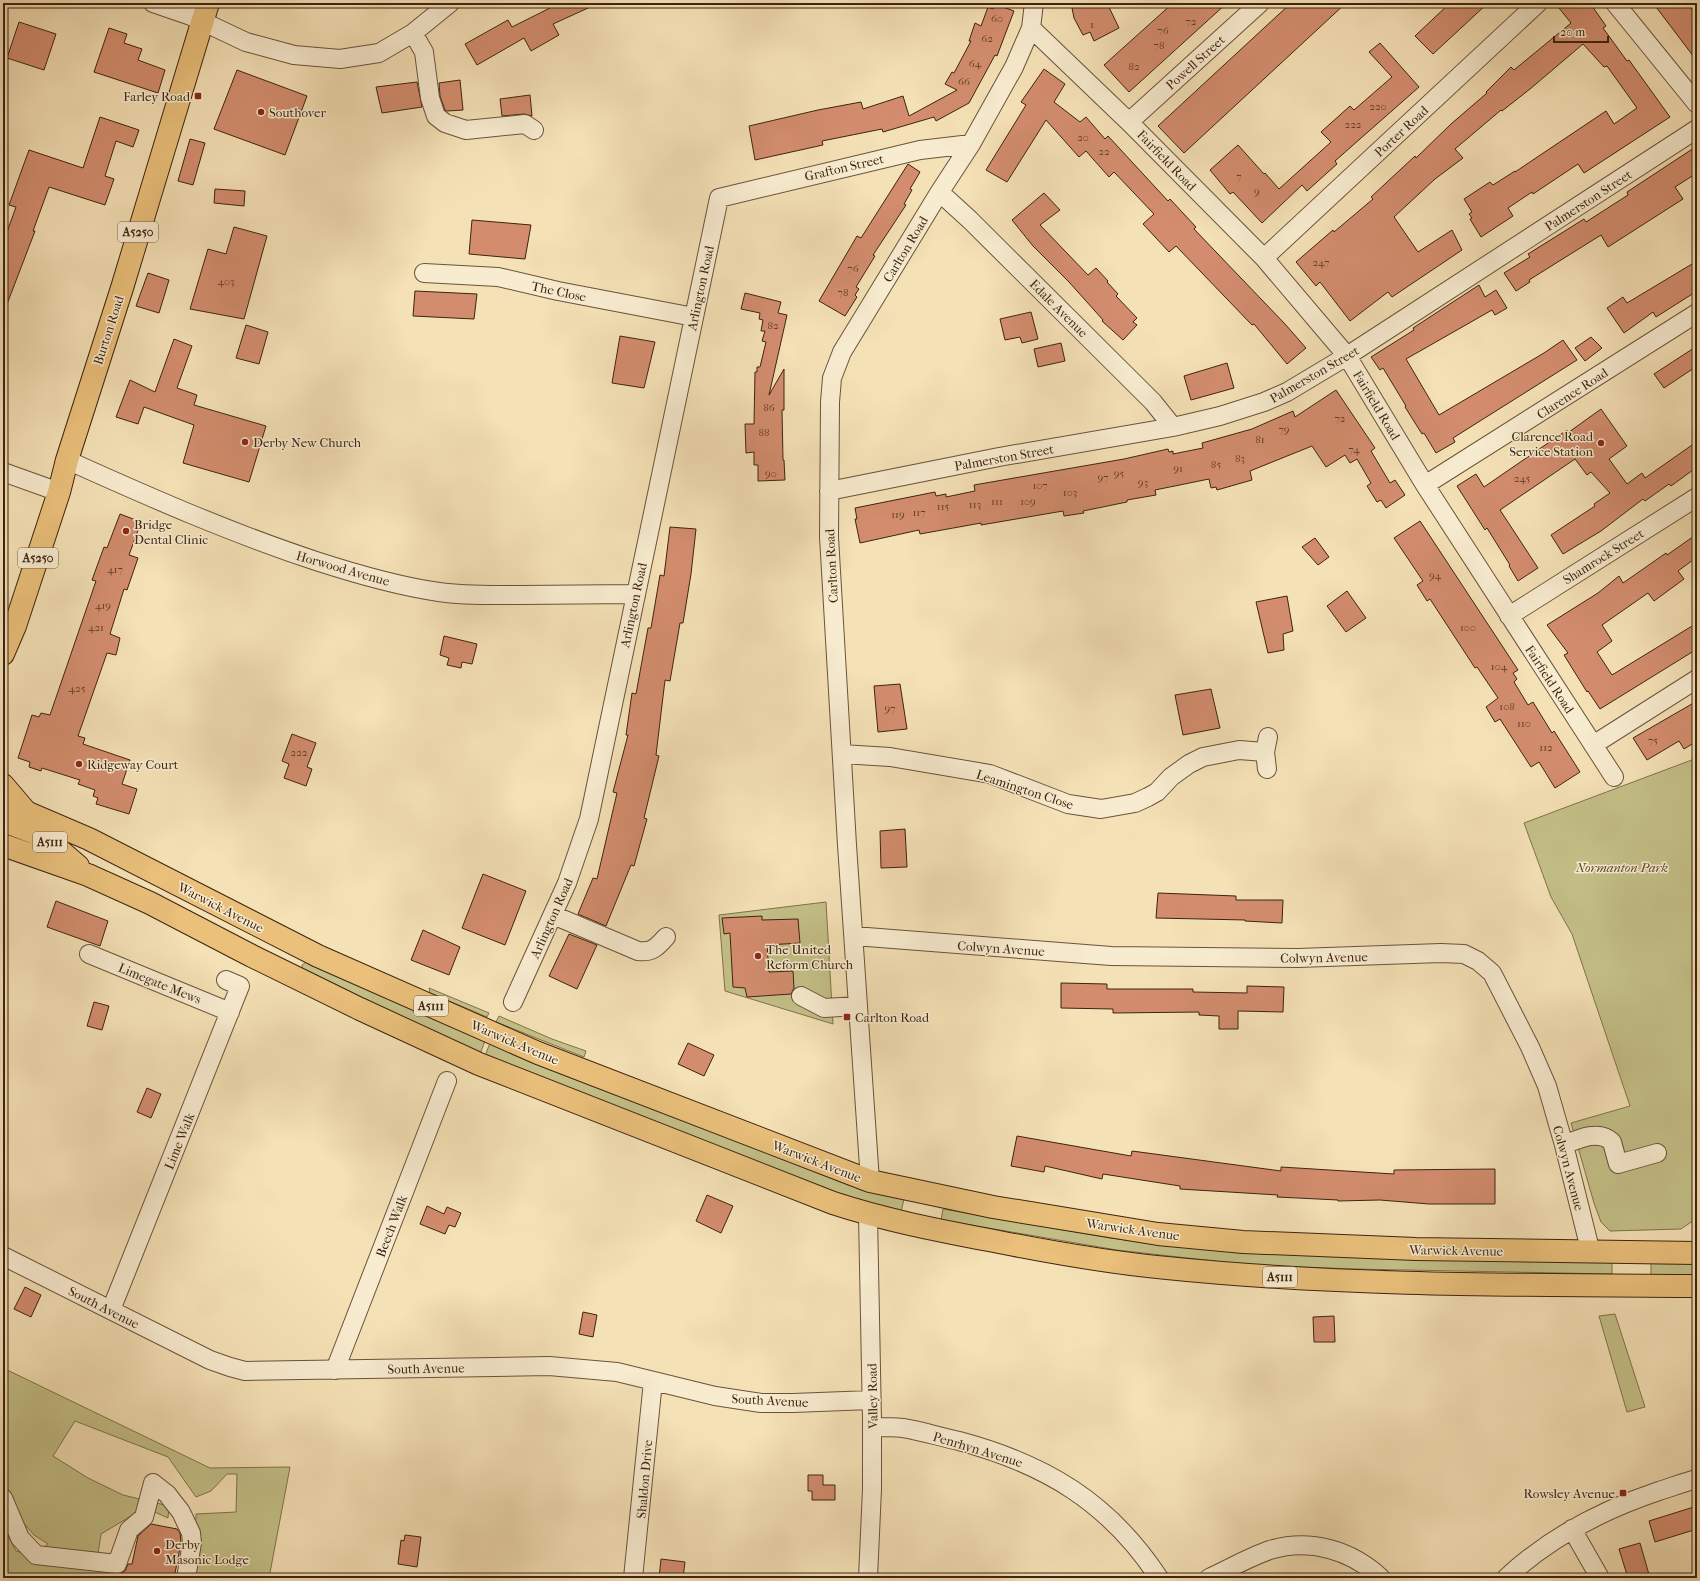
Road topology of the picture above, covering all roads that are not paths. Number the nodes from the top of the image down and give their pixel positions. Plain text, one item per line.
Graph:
1 (153, 3) edge
2 (450, 3) edge
3 (1034, 3) edge
4 (1260, 3) edge
5 (1538, 3) edge
6 (1615, 3) edge
7 (205, 12) edge
8 (1031, 28) junction
9 (413, 33) junction
10 (1697, 104) edge
11 (1129, 122) junction
12 (1697, 129) edge
13 (534, 130) dead end
14 (971, 144) junction
15 (939, 193) junction
16 (719, 198) joint
17 (1264, 258) junction
18 (424, 273) dead end
19 (1697, 313) edge
20 (694, 317) junction
21 (1347, 356) junction
22 (1173, 427) junction
23 (67, 460) junction
24 (3, 472) edge
25 (1425, 485) junction
26 (829, 491) junction
27 (59, 492) junction
28 (1697, 497) edge
29 (636, 594) junction
30 (1509, 616) junction
31 (3, 654) edge
32 (1697, 679) edge
33 (1593, 745) junction
34 (1267, 752) dead end
35 (842, 754) junction
36 (1614, 777) dead end
37 (3, 784) edge
38 (3, 804) edge
39 (26, 812) junction
40 (3, 821) edge
41 (3, 845) edge
42 (88, 875) junction
43 (553, 915) junction
44 (854, 936) junction
45 (666, 937) dead end
46 (89, 954) dead end
47 (226, 980) dead end
48 (801, 996) dead end
49 (513, 1002) dead end
50 (858, 1006) junction
51 (230, 1012) junction
52 (446, 1081) dead end
53 (1564, 1144) junction
54 (1657, 1153) dead end
55 (870, 1181) junction
56 (868, 1215) junction
57 (1591, 1252) junction
58 (1697, 1253) edge
59 (3, 1256) edge
60 (1697, 1286) edge
61 (111, 1310) junction
62 (335, 1370) junction
63 (653, 1381) junction
64 (871, 1400) junction
65 (872, 1427) junction
66 (1697, 1479) edge
67 (3, 1498) edge
68 (1572, 1529) junction
69 (186, 1578) edge
70 (633, 1578) edge
71 (868, 1578) edge
72 (1159, 1578) edge
73 (1209, 1578) edge
74 (1381, 1578) edge
75 (1506, 1578) edge
76 (1600, 1578) edge

1 - 7 street
2 - 9 street
3 - 8 street, Carlton Road
4 - 11 street, Powell Street
5 - 17 street, Porter Road
6 - 10 street
7 - 9 street
7 - 23 main road, Burton Road / A5250
8 - 11 street, Fairfield Road
8 - 14 street, Carlton Road
9 - 13 street
11 - 17 street, Fairfield Road
12 - 21 street, Palmerston Street
14 - 15 street, Carlton Road
14 - 16 street, Grafton Street
15 - 22 street, Edale Avenue
15 - 26 street, Carlton Road
16 - 20 street, Arlington Road
17 - 21 street, Fairfield Road
18 - 20 street, The Close
19 - 25 street, Clarence Road
20 - 29 street, Arlington Road
21 - 22 street, Palmerston Street
21 - 25 street, Fairfield Road
22 - 26 street, Palmerston Street
23 - 27 main road, Burton Road / A5250
23 - 29 street, Horwood Avenue
24 - 27 street
25 - 30 street, Fairfield Road
26 - 35 street, Carlton Road
27 - 31 main road, Burton Road / A5250
28 - 30 street, Shamrock Street
29 - 43 street, Arlington Road
30 - 33 street, Fairfield Road
32 - 33 street
33 - 36 street, Fairfield Road
34 - 35 street, Leamington Close
35 - 44 street, Carlton Road
37 - 39 main road
38 - 39 main road, Warwick Avenue / A5111
39 - 55 main road, Warwick Avenue / A5111
40 - 42 main road, A5111
41 - 42 main road, A5111
42 - 56 main road, A5111
43 - 45 street
43 - 49 street, Arlington Road
44 - 50 street, Carlton Road
44 - 53 street, Colwyn Avenue
46 - 51 street, Limegate Mews
47 - 51 street, Lime Walk
48 - 50 street
50 - 55 street, Carlton Road
51 - 61 street, Lime Walk
52 - 62 street, Beech Walk
53 - 54 street
53 - 57 street, Colwyn Avenue
55 - 57 main road, Warwick Avenue / A5111
56 - 60 main road, A5111
56 - 64 street, Valley Road
57 - 58 main road, Warwick Avenue / A5111
59 - 61 street, South Avenue
61 - 62 street, South Avenue
62 - 63 street, South Avenue
63 - 64 street, South Avenue
63 - 70 street, Shaldon Drive
64 - 65 street, Valley Road
65 - 71 street, Valley Road
65 - 72 street, Penrhyn Avenue
66 - 68 street
67 - 69 street
68 - 75 street
68 - 76 street
73 - 74 street

